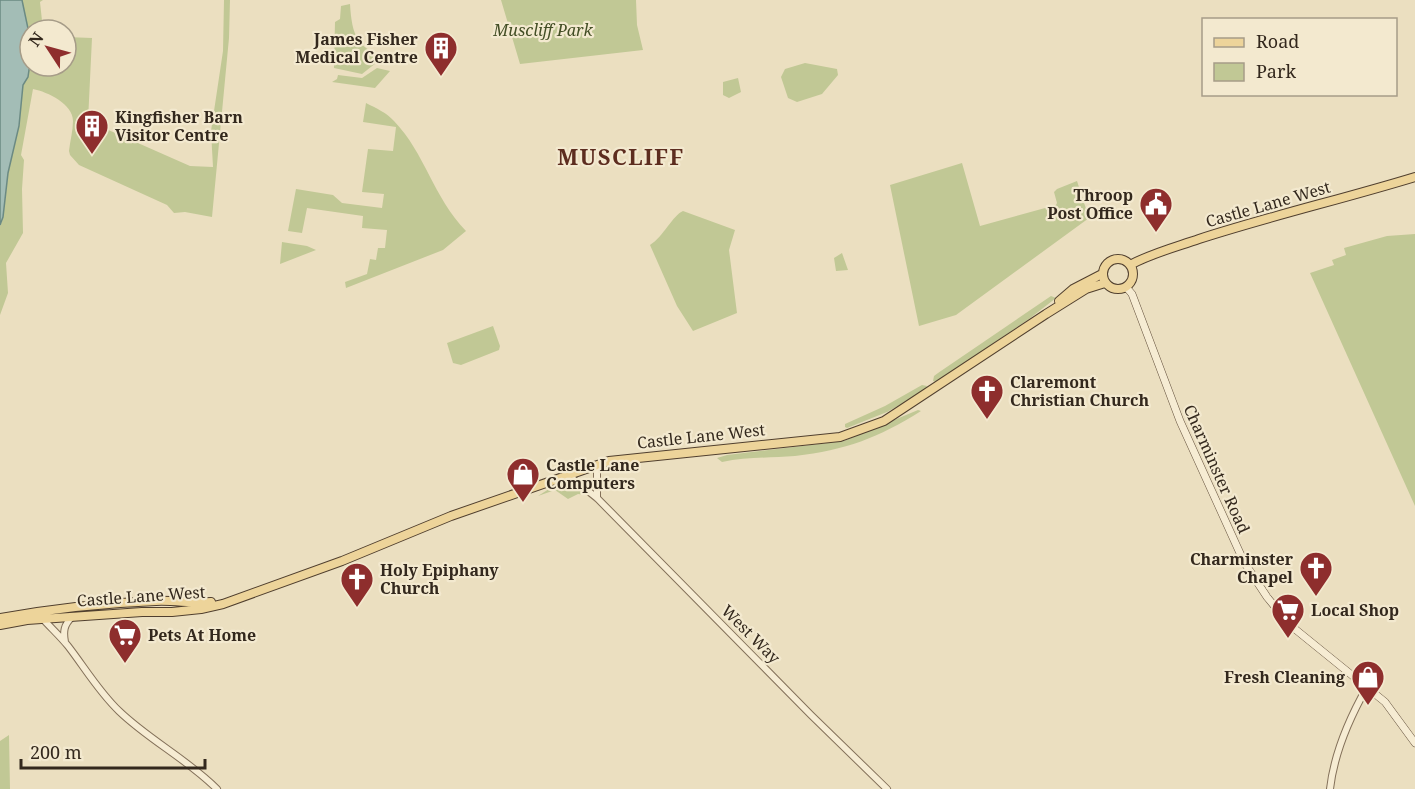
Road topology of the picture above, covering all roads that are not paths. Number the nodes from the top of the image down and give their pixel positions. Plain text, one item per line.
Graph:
1 (1415, 177) edge
2 (1130, 265) junction
3 (1102, 274) junction
4 (1105, 283) junction
5 (1126, 287) junction
6 (1046, 314) junction
7 (597, 465) junction
8 (568, 475) junction
9 (597, 498) junction
10 (342, 561) junction
11 (43, 615) junction
12 (73, 616) junction
13 (0, 618) edge
14 (0, 625) edge
15 (65, 642) junction
16 (1367, 687) junction
17 (1415, 743) edge
18 (217, 789) edge
19 (887, 789) edge
20 (1330, 789) edge

1 - 2 main road, Castle Lane West
2 - 3 main road
2 - 5 main road
3 - 4 main road
3 - 6 main road, Castle Lane West
4 - 5 main road
4 - 6 main road, Castle Lane West
5 - 16 main road, Charminster Road
6 - 7 main road, Castle Lane West
7 - 8 main road, Castle Lane West
7 - 9 street
8 - 9 street, West Way
8 - 10 main road, Castle Lane West
9 - 19 street, West Way
10 - 11 main road, Castle Lane West
10 - 12 main road, Castle Lane West
11 - 12 main road, Castle Lane West
11 - 13 main road
11 - 14 main road
11 - 15 street
12 - 15 street
15 - 18 street
16 - 17 main road, Charminster Road
16 - 20 street

